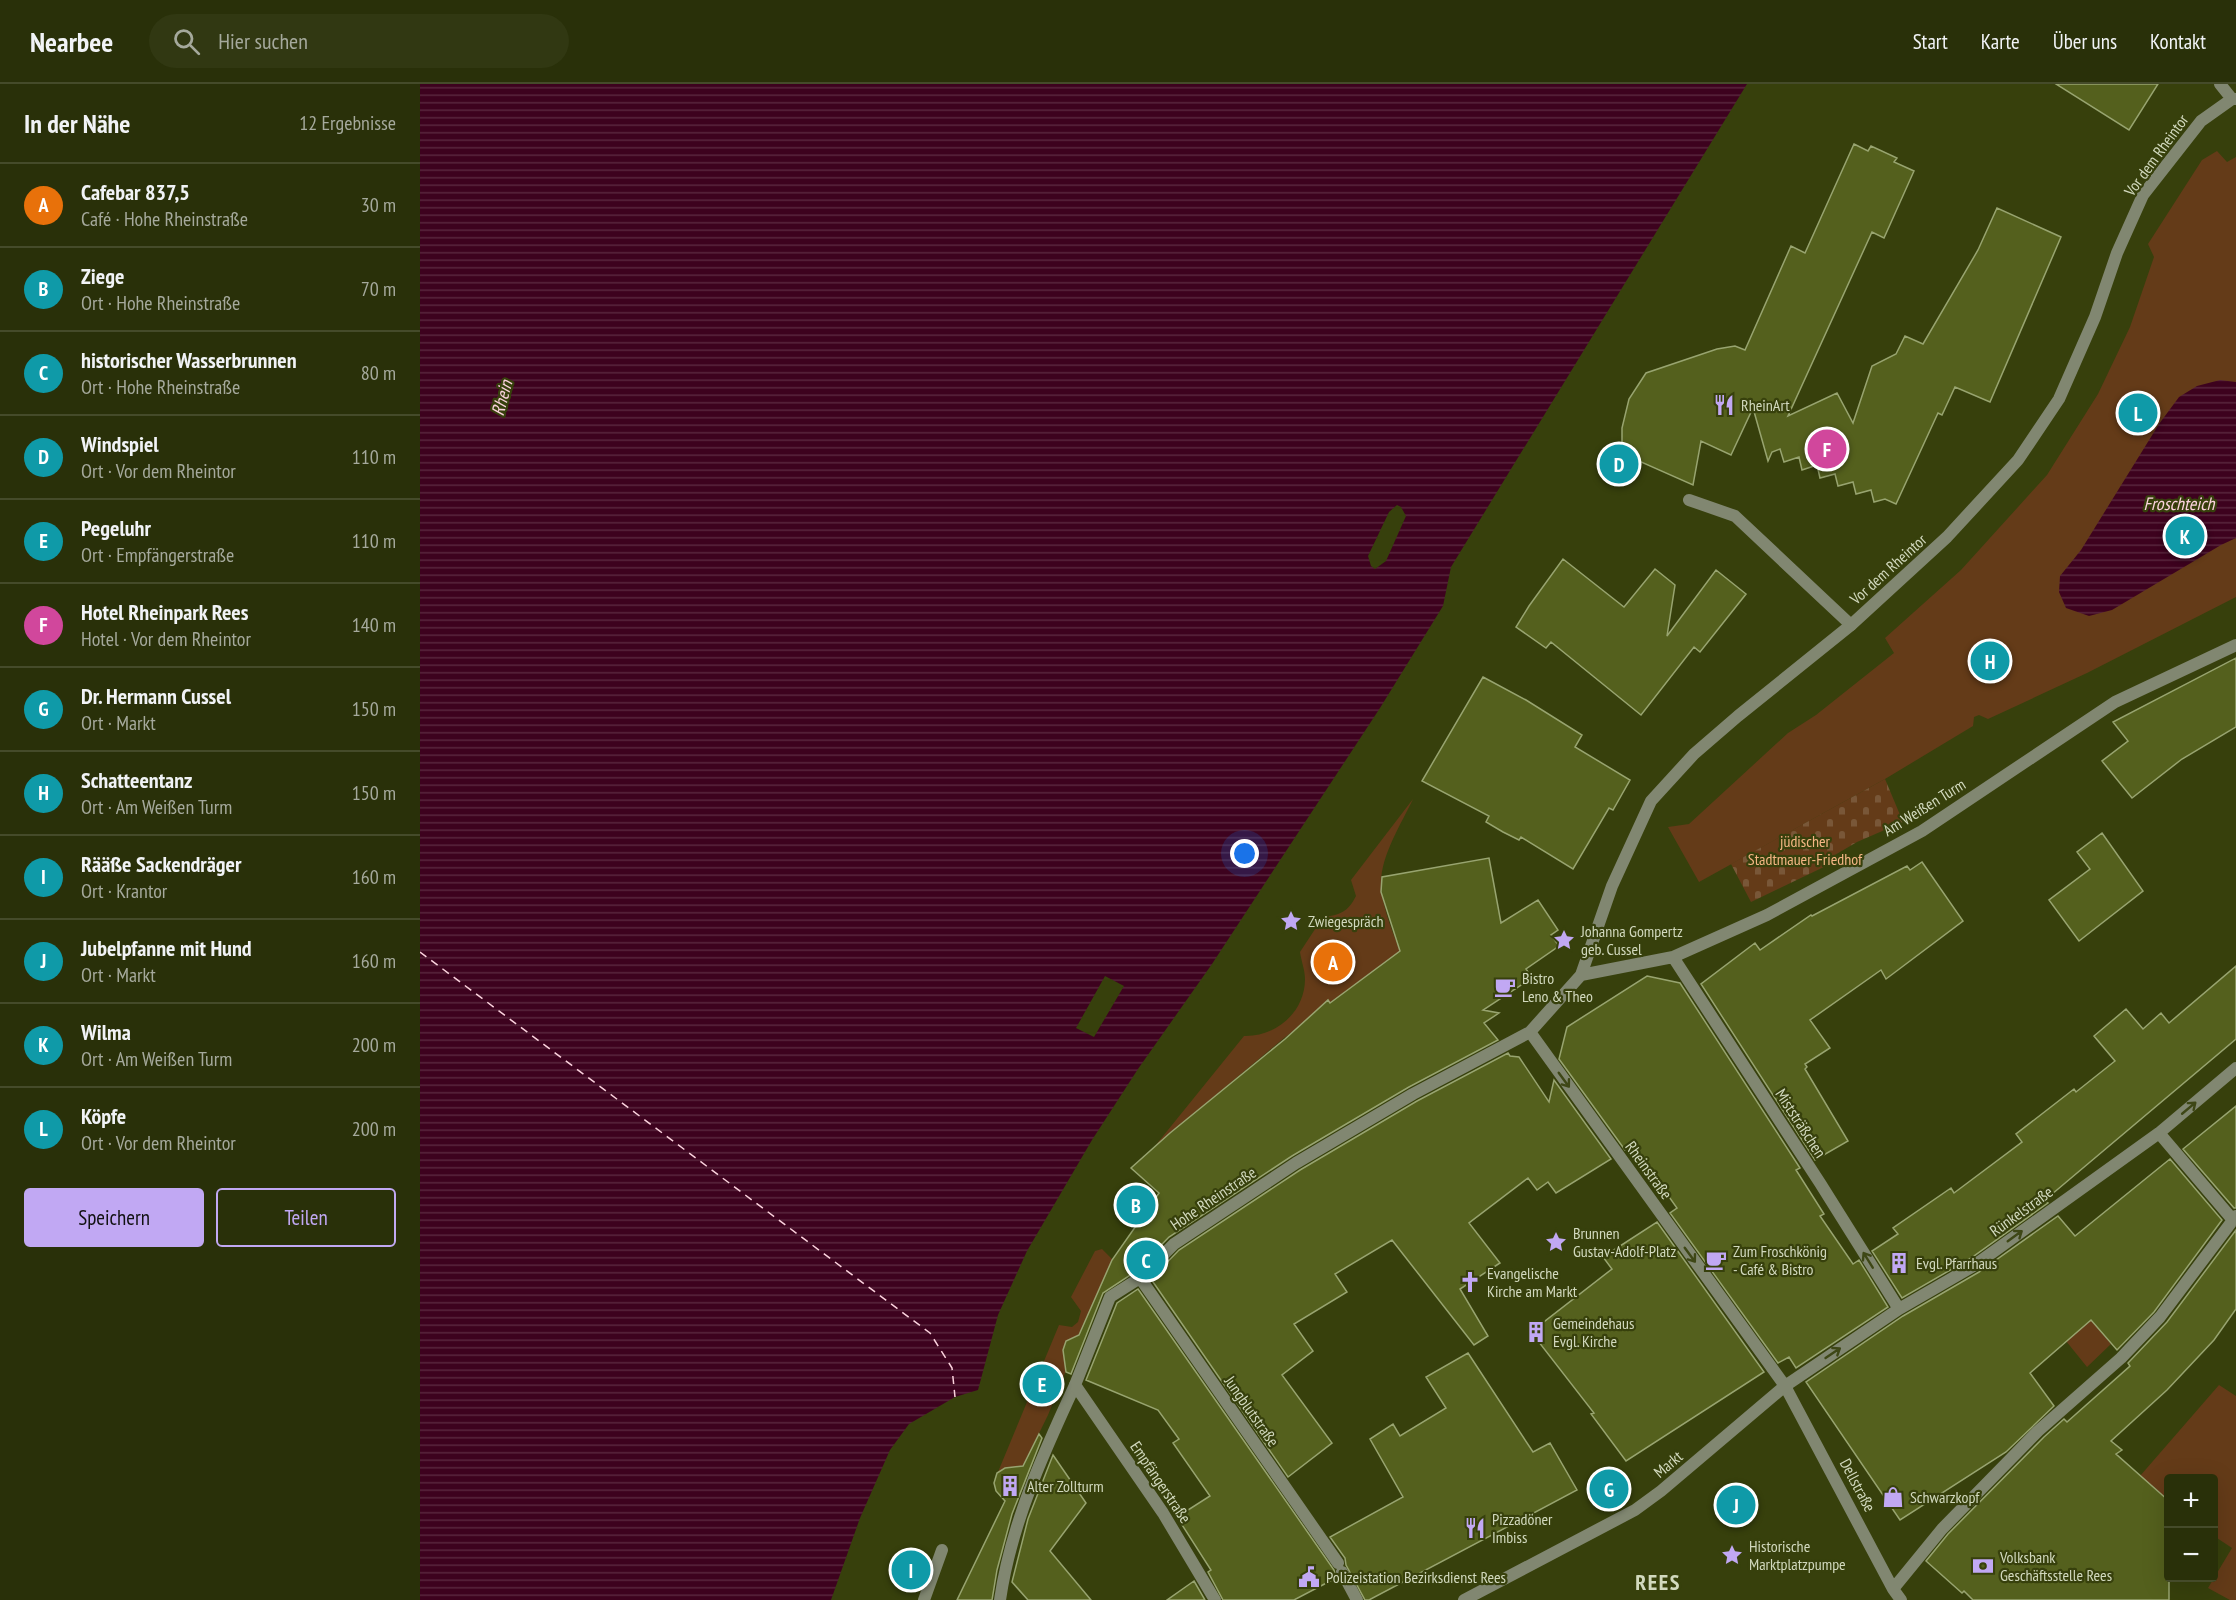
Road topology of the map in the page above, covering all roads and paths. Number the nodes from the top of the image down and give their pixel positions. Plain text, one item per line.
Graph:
1 (2220, 84) edge
2 (2234, 99) edge
3 (1689, 500) dead end
4 (1851, 625) junction
5 (2236, 645) edge
6 (1673, 957) junction
7 (1581, 975) junction
8 (1530, 1032) junction
9 (2236, 1068) edge
10 (2159, 1133) junction
11 (2234, 1218) edge
12 (1140, 1278) junction
13 (1899, 1310) junction
14 (1075, 1385) junction
15 (1785, 1386) junction
16 (942, 1550) dead end
17 (1893, 1589) junction
18 (924, 1600) edge
19 (1000, 1600) edge
20 (1215, 1600) edge
21 (1357, 1600) edge
22 (1464, 1600) edge
23 (1901, 1600) edge

1 - 2 street, Vor dem Rheintor
2 - 4 street, Vor dem Rheintor
3 - 4 street
4 - 7 street, Vor dem Rheintor
5 - 6 street, Am Weißen Turm
6 - 7 street, Am Weißen Turm
13 -> 6 street, Miststräßchen
7 - 8 street, Vor dem Rheintor
8 - 12 street, Hohe Rheinstraße
8 -> 15 street, Rheinstraße
10 -> 9 street, Rünkelstraße
10 - 11 street
13 -> 10 street, Rünkelstraße
11 - 17 street
12 - 14 street, Hohe Rheinstraße
12 - 21 street, Jungblutstraße
15 -> 13 street, Rünkelstraße
14 - 19 street, Hohe Rheinstraße
14 - 20 street, Empfängerstraße
15 - 17 street, Dellstraße
15 - 22 street, Markt
16 - 18 street
17 - 23 street, Dellstraße

